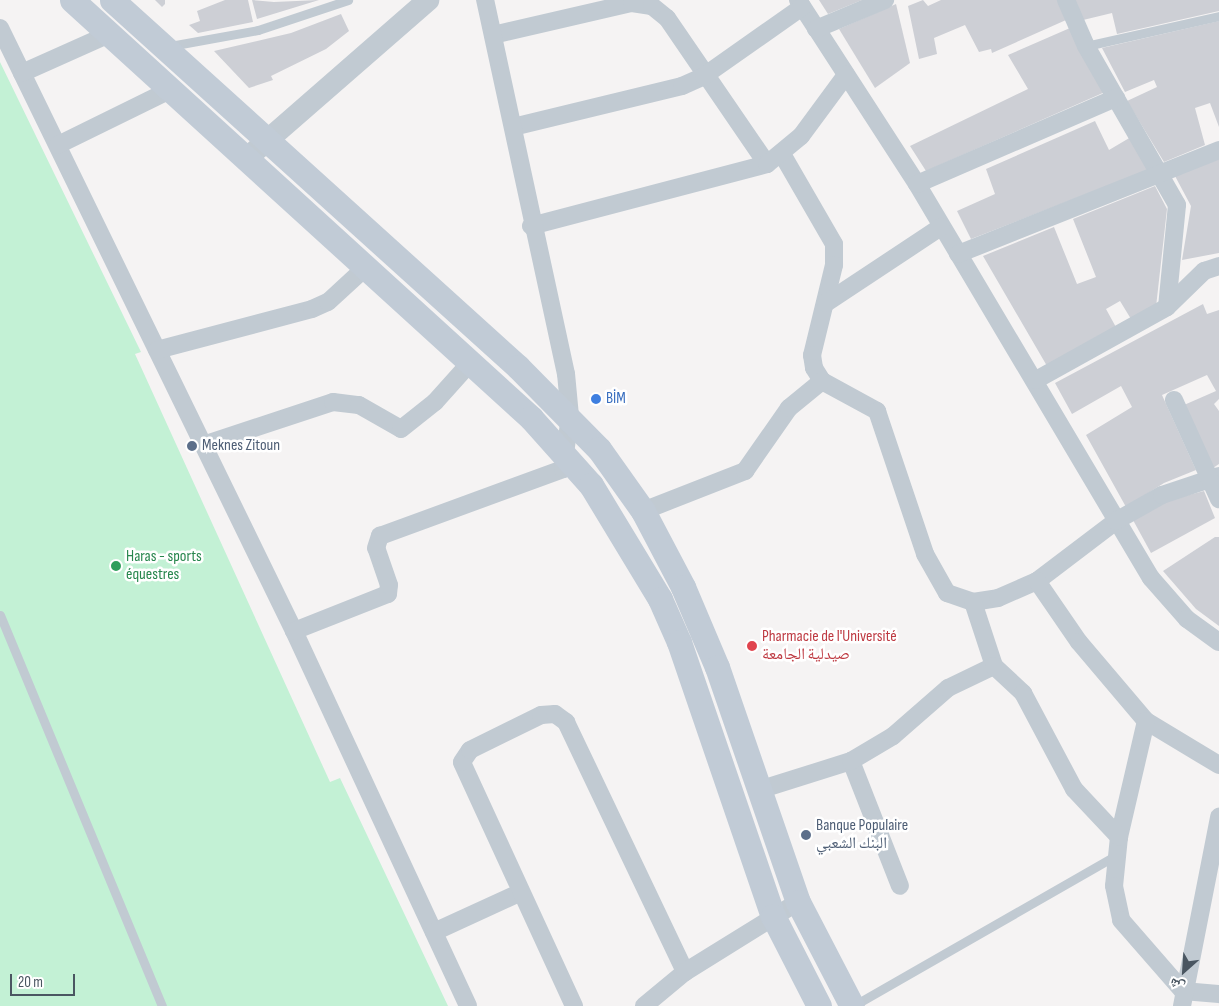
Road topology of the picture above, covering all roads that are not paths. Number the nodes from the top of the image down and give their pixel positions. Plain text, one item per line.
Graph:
1 (72, 0) edge
2 (112, 0) edge
3 (348, 0) edge
4 (428, 0) edge
5 (485, 0) edge
6 (886, 0) edge
7 (1066, 0) edge
8 (800, 3) edge
9 (1219, 16) edge
10 (0, 28) edge
11 (816, 30) junction
12 (109, 34) junction
13 (493, 35) junction
14 (1086, 46) junction
15 (164, 47) junction
16 (22, 73) junction
17 (846, 75) junction
18 (704, 76) junction
19 (170, 90) junction
20 (1116, 98) junction
21 (513, 128) junction
22 (266, 139) junction
23 (58, 146) junction
24 (1219, 150) edge
25 (782, 154) junction
26 (246, 159) junction
27 (767, 164) junction
28 (1162, 174) junction
29 (917, 184) junction
30 (531, 226) junction
31 (941, 227) junction
32 (958, 254) junction
33 (1219, 266) edge
34 (365, 268) junction
35 (826, 303) junction
36 (1168, 307) junction
37 (157, 350) junction
38 (470, 363) junction
39 (1036, 380) junction
40 (822, 381) junction
41 (1174, 400) dead end
42 (570, 416) junction
43 (203, 445) junction
44 (567, 454) junction
45 (1215, 479) edge
46 (1219, 499) edge
47 (643, 511) junction
48 (1116, 521) junction
49 (1037, 581) junction
50 (974, 602) junction
51 (0, 615) edge
52 (294, 631) junction
53 (1219, 642) edge
54 (994, 666) junction
55 (1146, 722) junction
56 (851, 761) junction
57 (1219, 765) edge
58 (759, 790) junction
59 (1219, 817) edge
60 (1119, 837) junction
61 (1117, 855) junction
62 (900, 886) dead end
63 (519, 893) junction
64 (798, 902) junction
65 (773, 916) junction
66 (434, 932) junction
67 (685, 972) junction
68 (1219, 994) edge
69 (1182, 999) edge
70 (162, 1006) edge
71 (468, 1006) edge
72 (574, 1006) edge
73 (647, 1006) edge
74 (819, 1006) edge
75 (852, 1006) edge

1 - 12 main road
2 - 15 main road
3 - 15 lane
4 - 22 street
5 - 13 street
6 - 11 street
7 - 14 street
8 - 11 street
8 - 18 street
9 - 14 lane
10 - 16 street
11 - 17 street
12 - 16 street
12 - 19 main road
13 - 18 street
13 - 21 street
14 - 20 street
15 - 22 main road
16 - 23 street
17 - 25 street
17 - 29 street
18 - 21 street
18 - 27 street
19 - 23 street
19 - 26 main road
20 - 28 street
20 - 29 street
21 - 30 street
22 - 26 street
22 - 42 main road
23 - 37 street
24 - 28 street
25 - 27 street
25 - 35 street
26 - 34 main road
27 - 30 street
28 - 32 street
28 - 36 street
29 - 31 street
30 - 42 street
31 - 32 street
31 - 35 street
32 - 39 street
33 - 36 street
34 - 37 street
34 - 38 main road
35 - 40 street
36 - 39 street
37 - 43 street
38 - 43 street
38 - 44 main road
39 - 48 street
40 - 47 street
40 - 50 street
41 - 45 street
42 - 44 street
42 - 47 main road
43 - 52 street
44 - 52 street
44 - 65 main road
45 - 46 street
45 - 48 street
47 - 58 main road
48 - 49 street
48 - 53 street
49 - 50 street
49 - 55 street
50 - 54 street
51 - 70 lane
52 - 66 street
54 - 56 street
54 - 60 street
55 - 57 street
55 - 60 street
56 - 58 street
56 - 62 street
58 - 64 main road
59 - 69 street
60 - 61 street
61 - 69 street
61 - 75 lane
63 - 66 street
63 - 67 street
63 - 72 street
64 - 65 street
64 - 75 main road
65 - 67 street
65 - 74 main road
66 - 71 street
67 - 73 street
68 - 69 street

